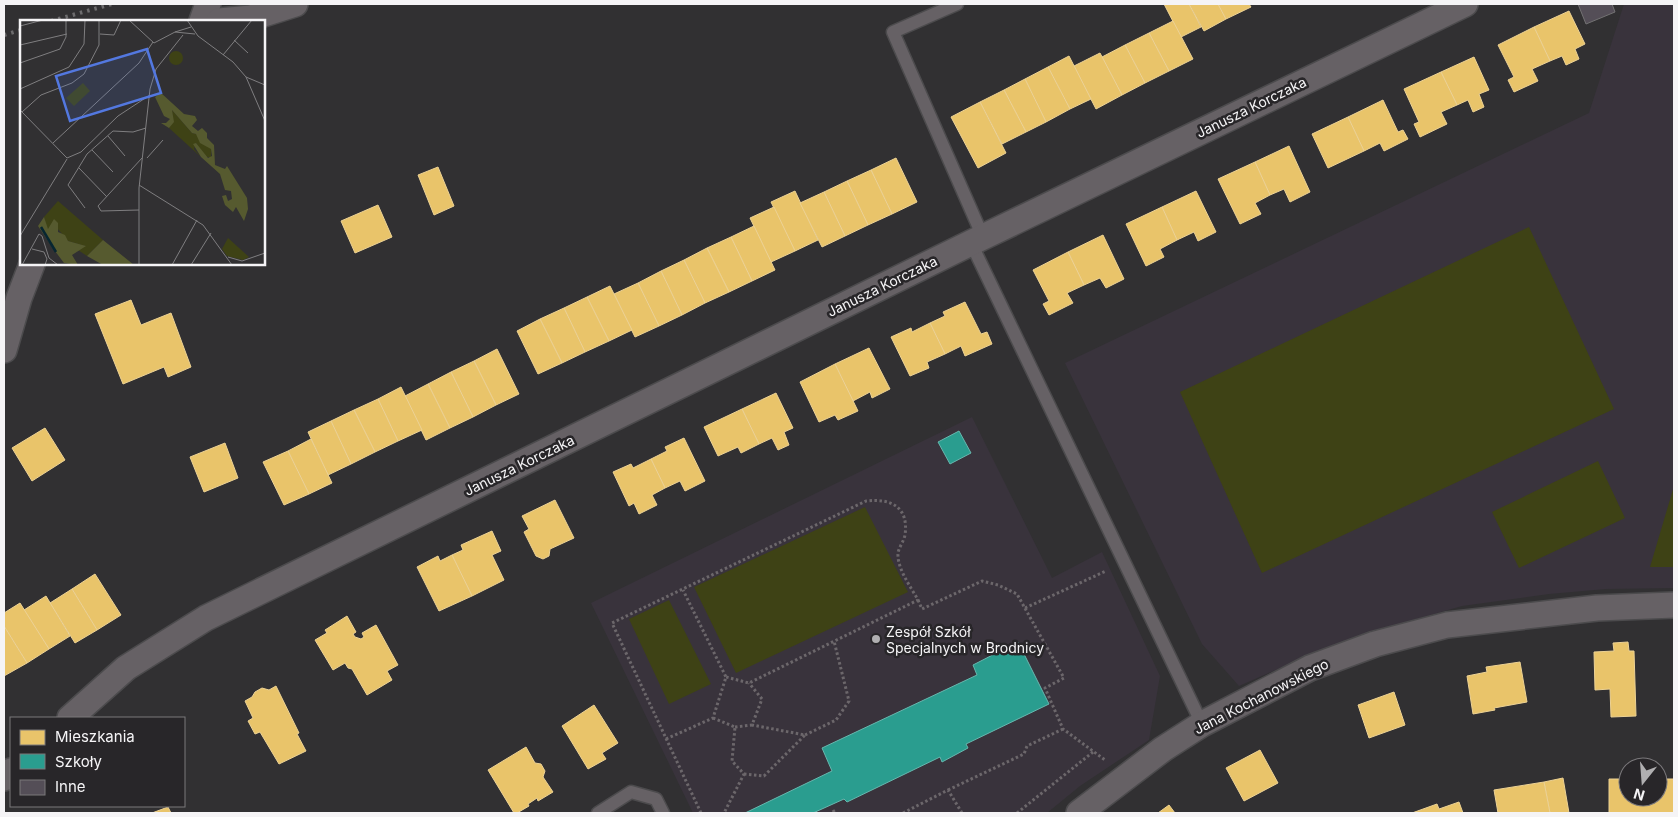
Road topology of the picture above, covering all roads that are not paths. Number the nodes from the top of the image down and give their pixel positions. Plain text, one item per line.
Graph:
1 (208, 4) edge
2 (295, 4) edge
3 (957, 4) edge
4 (1465, 4) edge
5 (202, 20) edge
6 (230, 20) edge
7 (977, 240) junction
8 (32, 265) edge
9 (4, 350) edge
10 (1674, 605) edge
11 (71, 717) edge
12 (1202, 724) junction
13 (598, 813) edge
14 (663, 813) edge
15 (1079, 813) edge

1 - 5 street
2 - 6 street
3 - 7 lane
4 - 7 street, Janusza Korczaka
7 - 11 street, Janusza Korczaka
7 - 12 lane
8 - 9 street
10 - 12 street, Jana Kochanowskiego
12 - 15 street, Jana Kochanowskiego
13 - 14 lane

